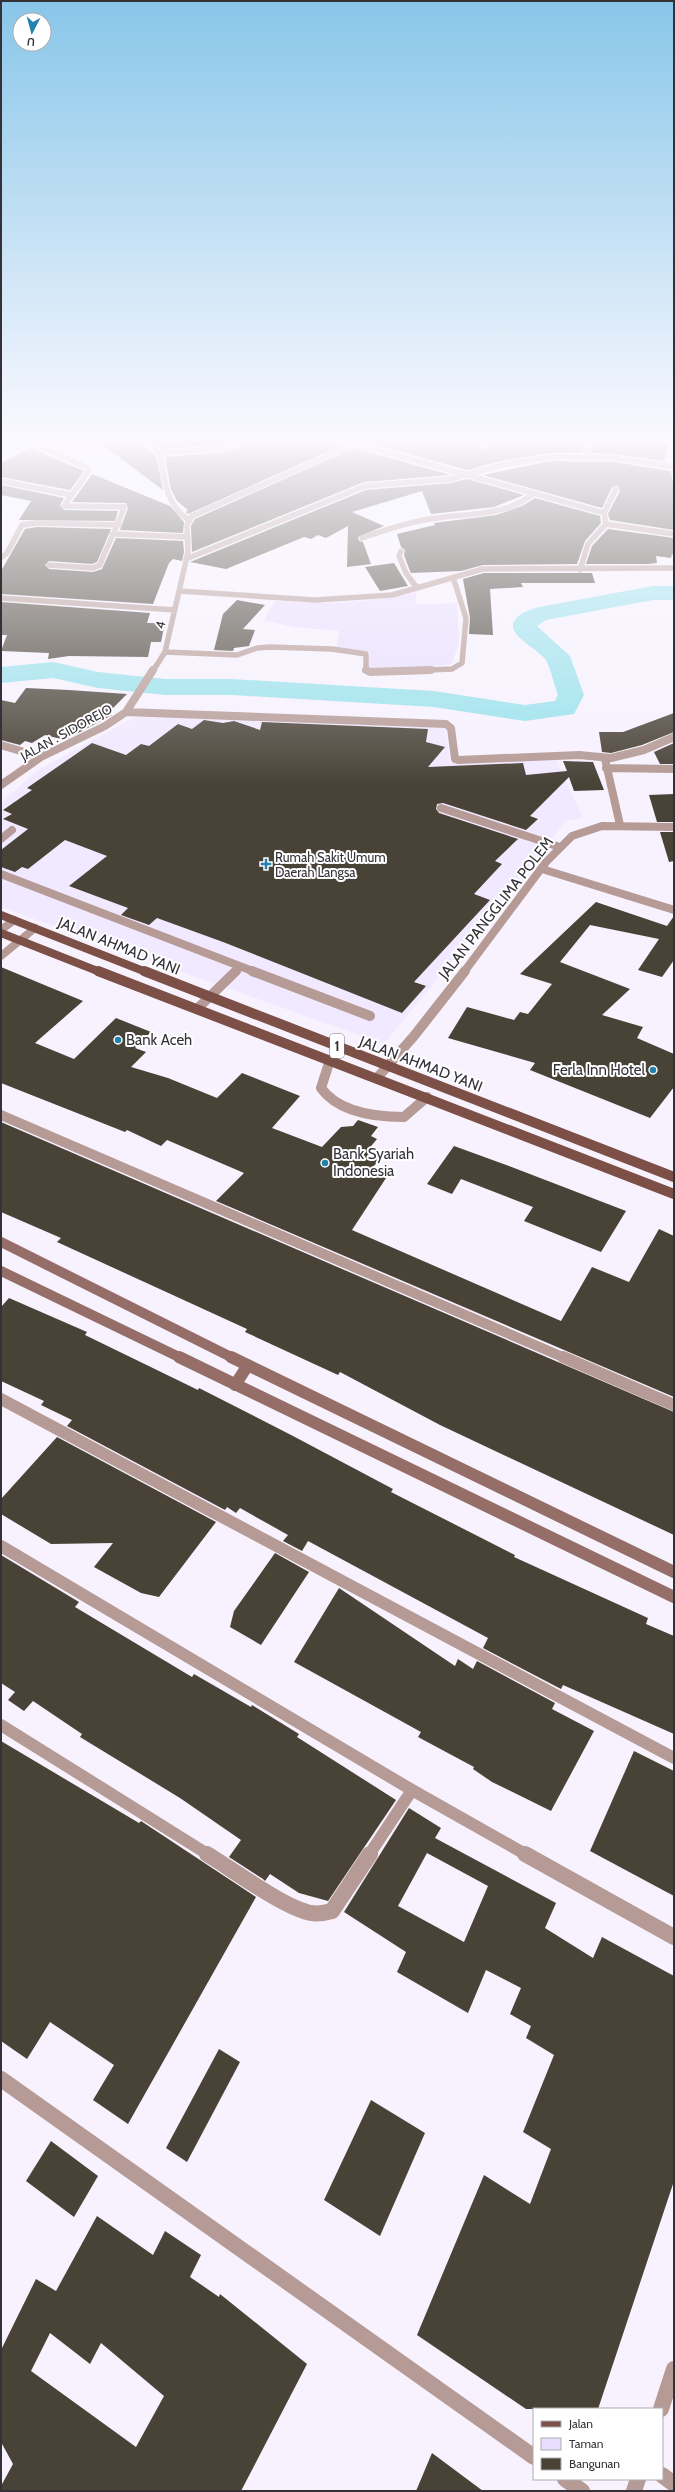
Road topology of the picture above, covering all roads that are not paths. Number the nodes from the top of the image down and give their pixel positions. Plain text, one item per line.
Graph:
1 (105, 552) edge
2 (187, 552) edge
3 (202, 552) edge
4 (400, 552) edge
5 (584, 552) edge
6 (186, 559) junction
7 (49, 565) dead end
8 (674, 568) edge
9 (580, 570) junction
10 (453, 577) junction
11 (417, 588) junction
12 (179, 591) junction
13 (1, 598) edge
14 (175, 610) junction
15 (164, 652) junction
16 (138, 694) joint
17 (126, 712) junction
18 (674, 737) edge
19 (674, 744) edge
20 (1, 745) edge
21 (41, 757) junction
22 (606, 763) junction
23 (674, 769) edge
24 (1, 785) edge
25 (440, 808) dead end
26 (620, 825) junction
27 (674, 827) edge
28 (12, 830) dead end
29 (1, 839) edge
30 (560, 847) junction
31 (542, 869) junction
32 (1, 874) edge
33 (674, 910) edge
34 (1, 915) edge
35 (14, 920) junction
36 (35, 928) junction
37 (1, 932) edge
38 (20, 940) junction
39 (1, 956) edge
40 (240, 967) junction
41 (210, 998) junction
42 (197, 1008) junction
43 (370, 1016) dead end
44 (330, 1060) junction
45 (388, 1066) junction
46 (377, 1078) junction
47 (427, 1097) junction
48 (1, 1115) edge
49 (674, 1177) edge
50 (674, 1194) edge
51 (1, 1242) edge
52 (1, 1271) edge
53 (248, 1365) junction
54 (235, 1384) junction
55 (1, 1399) edge
56 (674, 1405) edge
57 (1, 1546) edge
58 (674, 1572) edge
59 (674, 1597) edge
60 (1, 1725) edge
61 (674, 1758) edge
62 (412, 1790) junction
63 (674, 1937) edge
64 (1, 2079) edge
65 (674, 2369) edge
66 (661, 2408) edge
67 (533, 2456) edge
68 (663, 2476) edge
69 (566, 2480) edge
70 (638, 2480) edge
71 (674, 2484) edge
72 (582, 2491) edge
73 (634, 2491) edge

1 - 7 street
2 - 6 street, 4
3 - 6 street
4 - 11 street
5 - 9 street
6 - 12 street, 4
8 - 9 street
9 - 10 street
10 - 11 street
10 - 15 street
11 - 12 street
12 - 14 street, 4
13 - 14 street
14 - 15 street, 4
15 - 16 street, 4
16 - 17 street, JALAN . SIDOREJO
17 - 21 street, JALAN . SIDOREJO
17 - 22 street
18 - 22 street
19 - 22 street
20 - 21 street
21 - 24 street, JALAN . SIDOREJO
22 - 23 street
22 - 26 street
25 - 30 street
26 - 27 street, JALAN PANGGLIMA POLEM
26 - 30 street, JALAN PANGGLIMA POLEM
28 - 29 street
30 - 31 street, JALAN PANGGLIMA POLEM
31 - 33 street
31 - 45 street, JALAN PANGGLIMA POLEM
32 - 40 street
34 - 35 main road, JALAN AHMAD YANI / 1
35 - 36 main road, JALAN AHMAD YANI / 1
35 - 37 street
36 - 38 street
36 - 41 main road, JALAN AHMAD YANI / 1
37 - 38 main road, 1
38 - 39 street
38 - 42 main road, 1
40 - 41 street
40 - 43 street
41 - 42 street
41 - 45 main road, JALAN AHMAD YANI / 1
42 - 44 main road, 1
44 - 46 main road, 1
44 - 47 street
45 - 46 street, JALAN PANGGLIMA POLEM
45 - 49 main road, JALAN AHMAD YANI / 1
46 - 47 main road, 1
47 - 50 main road, 1
48 - 56 street
51 - 53 main road
52 - 54 main road
53 - 54 main road
53 - 58 main road
54 - 59 main road
55 - 61 street
57 - 62 street
60 - 62 street
62 - 63 street
64 - 67 street
65 - 66 street
68 - 71 street
69 - 72 street
70 - 73 street

